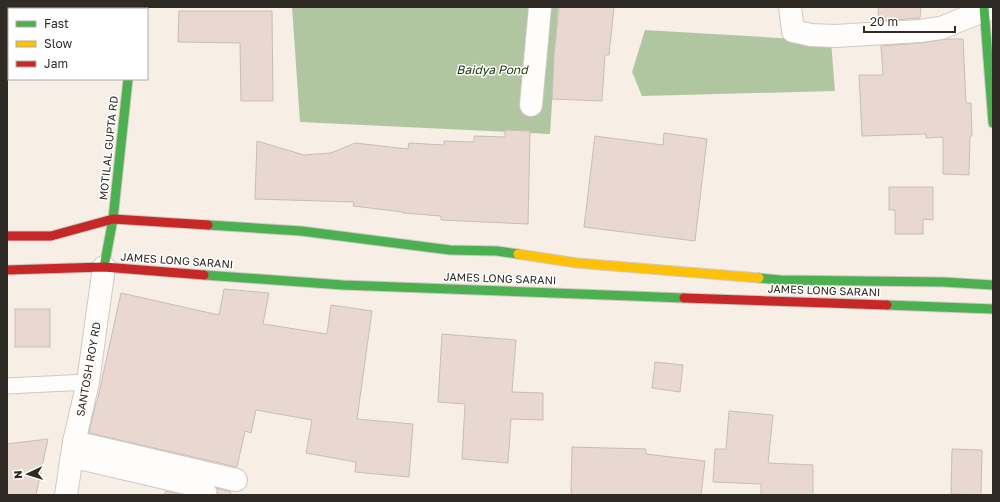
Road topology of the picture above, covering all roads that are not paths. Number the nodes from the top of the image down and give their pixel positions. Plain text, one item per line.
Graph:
1 (540, 7) edge
2 (790, 7) edge
3 (987, 8) edge
4 (128, 80) edge
5 (531, 105) dead end
6 (993, 123) edge
7 (113, 219) junction
8 (7, 236) edge
9 (104, 267) junction
10 (7, 270) edge
11 (993, 285) edge
12 (886, 293) junction
13 (993, 309) edge
14 (88, 382) junction
15 (7, 386) edge
16 (73, 451) junction
17 (236, 480) dead end
18 (209, 492) dead end
19 (66, 495) edge

1 - 5 street
2 - 3 street
3 - 6 main road
4 - 7 main road, MOTILAL GUPTA RD
7 - 8 main road
7 - 9 main road, MOTILAL GUPTA RD
7 - 12 main road
9 - 10 main road, JAMES LONG SARANI
9 - 12 main road, JAMES LONG SARANI
9 - 14 street, SANTOSH ROY RD
11 - 12 main road
12 - 13 main road, JAMES LONG SARANI
14 - 15 lane
14 - 16 street, SANTOSH ROY RD
16 - 17 street
16 - 18 lane
16 - 19 street, SANTOSH ROY RD

